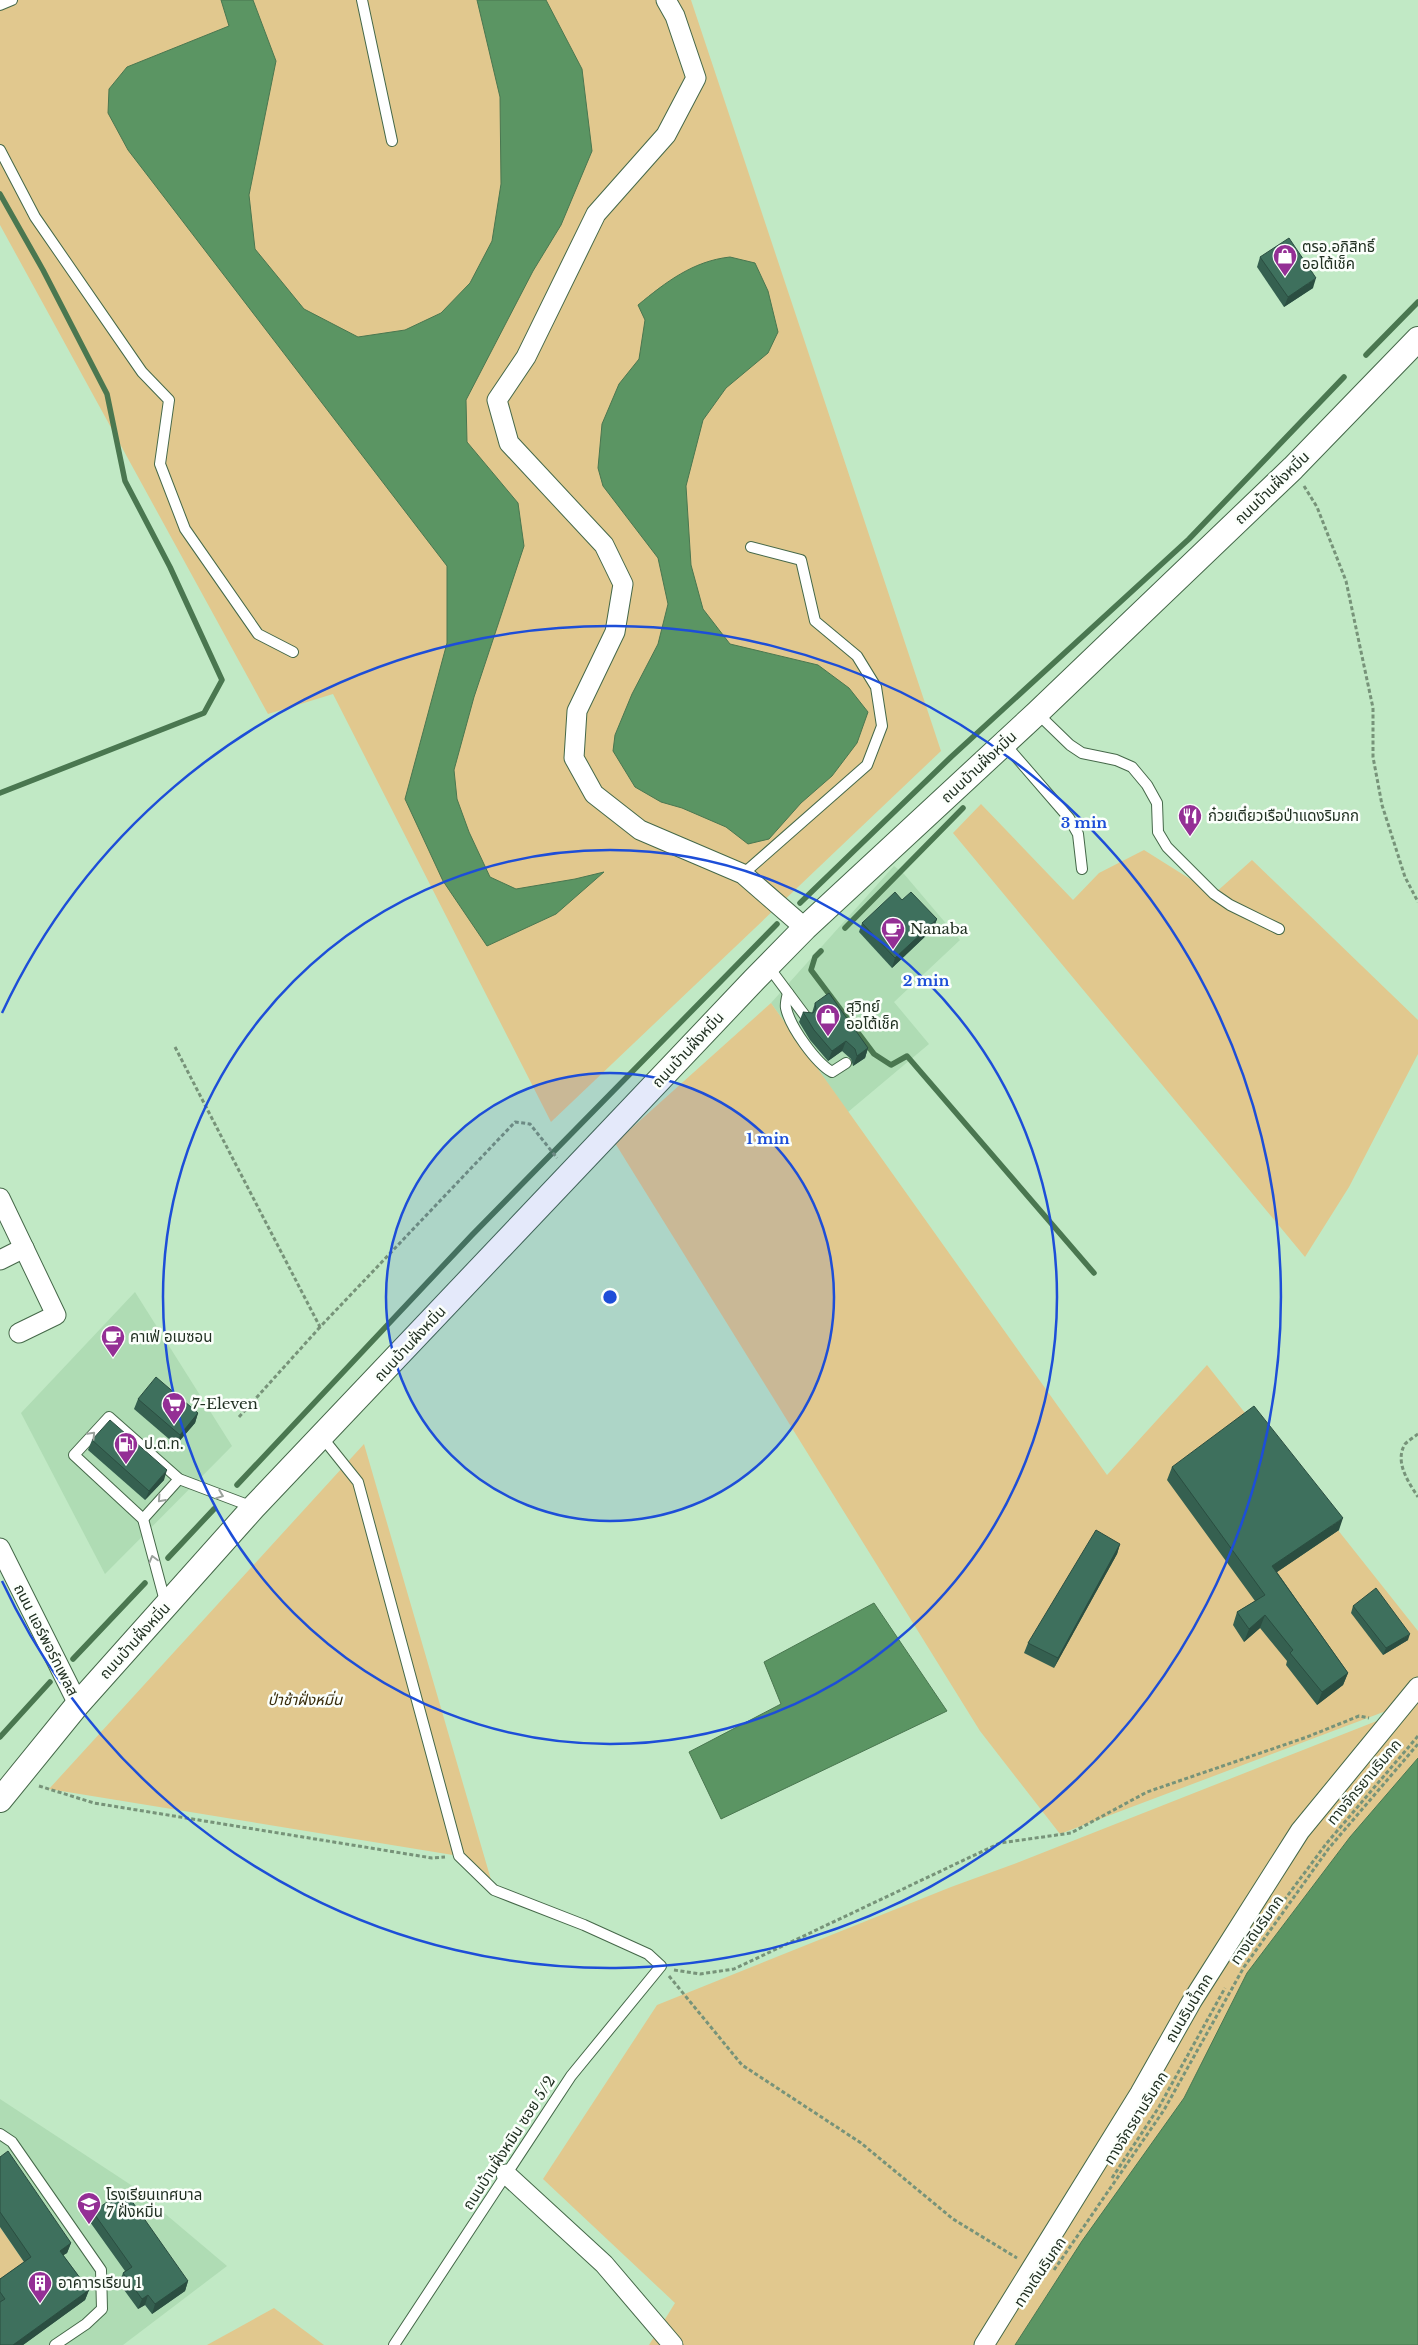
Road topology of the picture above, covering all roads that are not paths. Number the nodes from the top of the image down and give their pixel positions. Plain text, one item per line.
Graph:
1 (12, 0) edge
2 (362, 0) edge
3 (666, 0) edge
4 (0, 5) edge
5 (392, 141) dead end
6 (0, 150) edge
7 (1418, 339) edge
8 (751, 547) dead end
9 (293, 652) dead end
10 (1037, 713) junction
11 (1004, 743) junction
12 (1082, 869) dead end
13 (743, 874) junction
14 (806, 928) junction
15 (1279, 929) dead end
16 (768, 966) junction
17 (788, 993) junction
18 (806, 1017) edge
19 (846, 1062) dead end
20 (0, 1198) edge
21 (24, 1248) junction
22 (0, 1260) edge
23 (19, 1333) dead end
24 (322, 1437) junction
25 (179, 1479) junction
26 (253, 1508) junction
27 (143, 1518) junction
28 (0, 1548) edge
29 (166, 1606) junction
30 (1418, 1687) edge
31 (78, 1704) junction
32 (0, 1800) edge
33 (0, 2134) edge
34 (506, 2174) junction
35 (55, 2345) edge
36 (394, 2345) edge
37 (673, 2345) edge
38 (984, 2345) edge

1 - 4 lane
2 - 5 lane
3 - 13 street
6 - 9 lane
7 - 10 street, ถนนบ้านฝั่งหมิ่น
8 - 13 lane
10 - 11 street, ถนนบ้านฝั่งหมิ่น
10 - 15 lane
11 - 12 lane
11 - 14 street, ถนนบ้านฝั่งหมิ่น
13 - 14 street
14 - 16 street, ถนนบ้านฝั่งหมิ่น
16 - 17 lane
16 - 24 street, ถนนบ้านฝั่งหมิ่น
17 - 18 lane
17 - 19 lane
20 - 21 street
21 - 22 street
21 - 23 street
24 - 26 street, ถนนบ้านฝั่งหมิ่น
24 - 34 lane, ถนนบ้านฝั่งหมิน ซอย 5/2
25 -> 26 lane
25 -> 27 lane
27 -> 25 lane
26 - 29 street, ถนนบ้านฝั่งหมิ่น
29 -> 27 lane
28 - 31 street, ถนน แอร์พอร์ทเพลส
29 - 31 street, ถนนบ้านฝั่งหมิ่น
30 - 38 street, ถนนริมน้ำกก
31 - 32 street, ถนนบ้านฝั่งหมิ่น
33 - 35 lane
34 - 36 lane, ถนนบ้านฝั่งหมิน ซอย 5/2
34 - 37 street

